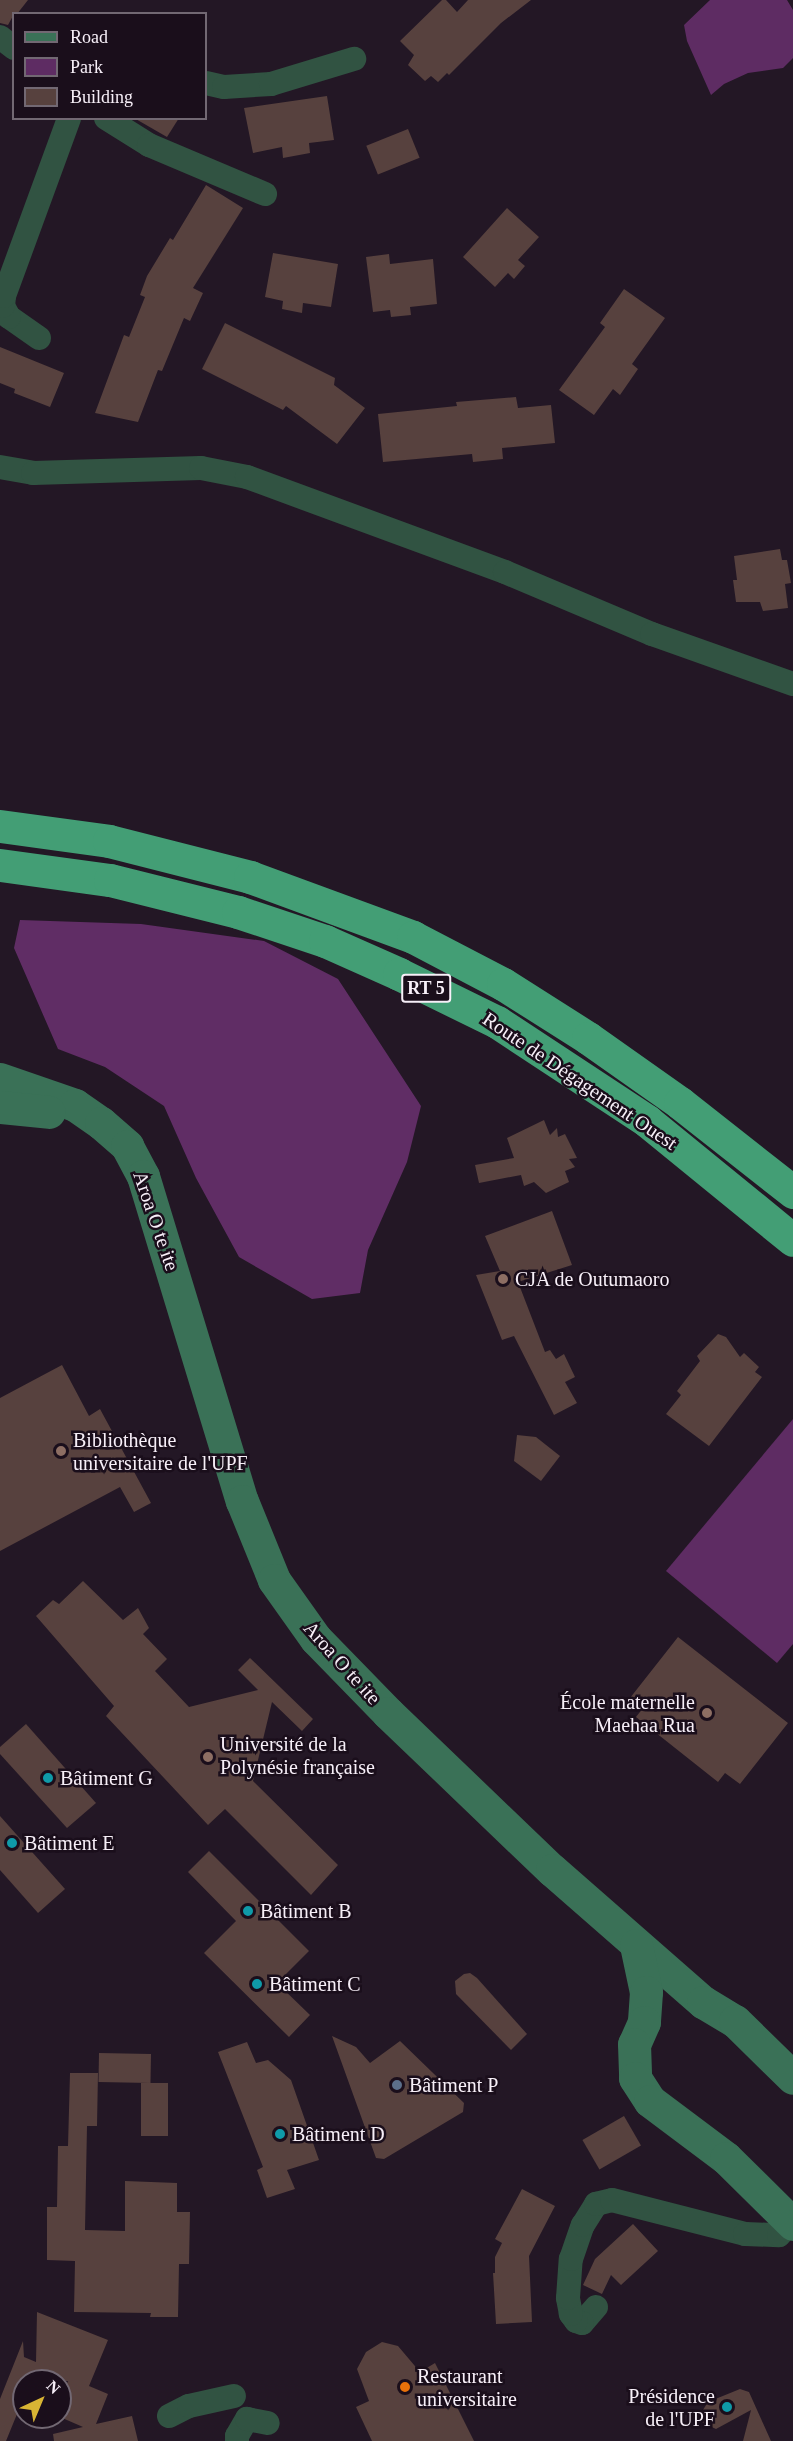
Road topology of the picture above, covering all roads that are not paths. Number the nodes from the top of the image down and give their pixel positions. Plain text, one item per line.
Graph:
1 (0, 37) edge
2 (12, 46) edge
3 (354, 59) dead end
4 (207, 83) edge
5 (68, 120) edge
6 (109, 120) edge
7 (265, 194) dead end
8 (39, 338) dead end
9 (0, 467) edge
10 (793, 684) edge
11 (0, 826) edge
12 (0, 865) edge
13 (0, 1079) edge
14 (0, 1107) edge
15 (101, 1123) junction
16 (793, 1192) edge
17 (793, 1240) edge
18 (636, 1945) junction
19 (703, 2002) junction
20 (644, 2022) junction
21 (793, 2078) edge
22 (793, 2223) edge
23 (596, 2307) dead end
24 (234, 2396) dead end
25 (169, 2416) dead end
26 (268, 2423) dead end
27 (237, 2441) edge

1 - 2 street
3 - 4 street
5 - 8 street
6 - 7 street
9 - 10 street
11 - 16 highway, Route de Dégagement Ouest / RT 5
12 - 17 highway, Route de Dégagement Ouest / RT 5
13 - 15 main road, Aroa O te ite
14 - 15 main road
15 - 18 main road, Aroa O te ite
18 - 19 main road, Aroa O te ite
18 - 20 main road
19 - 20 main road
19 - 21 main road, Aroa O te ite
20 - 22 main road
22 - 23 street
24 - 25 street
26 - 27 street

